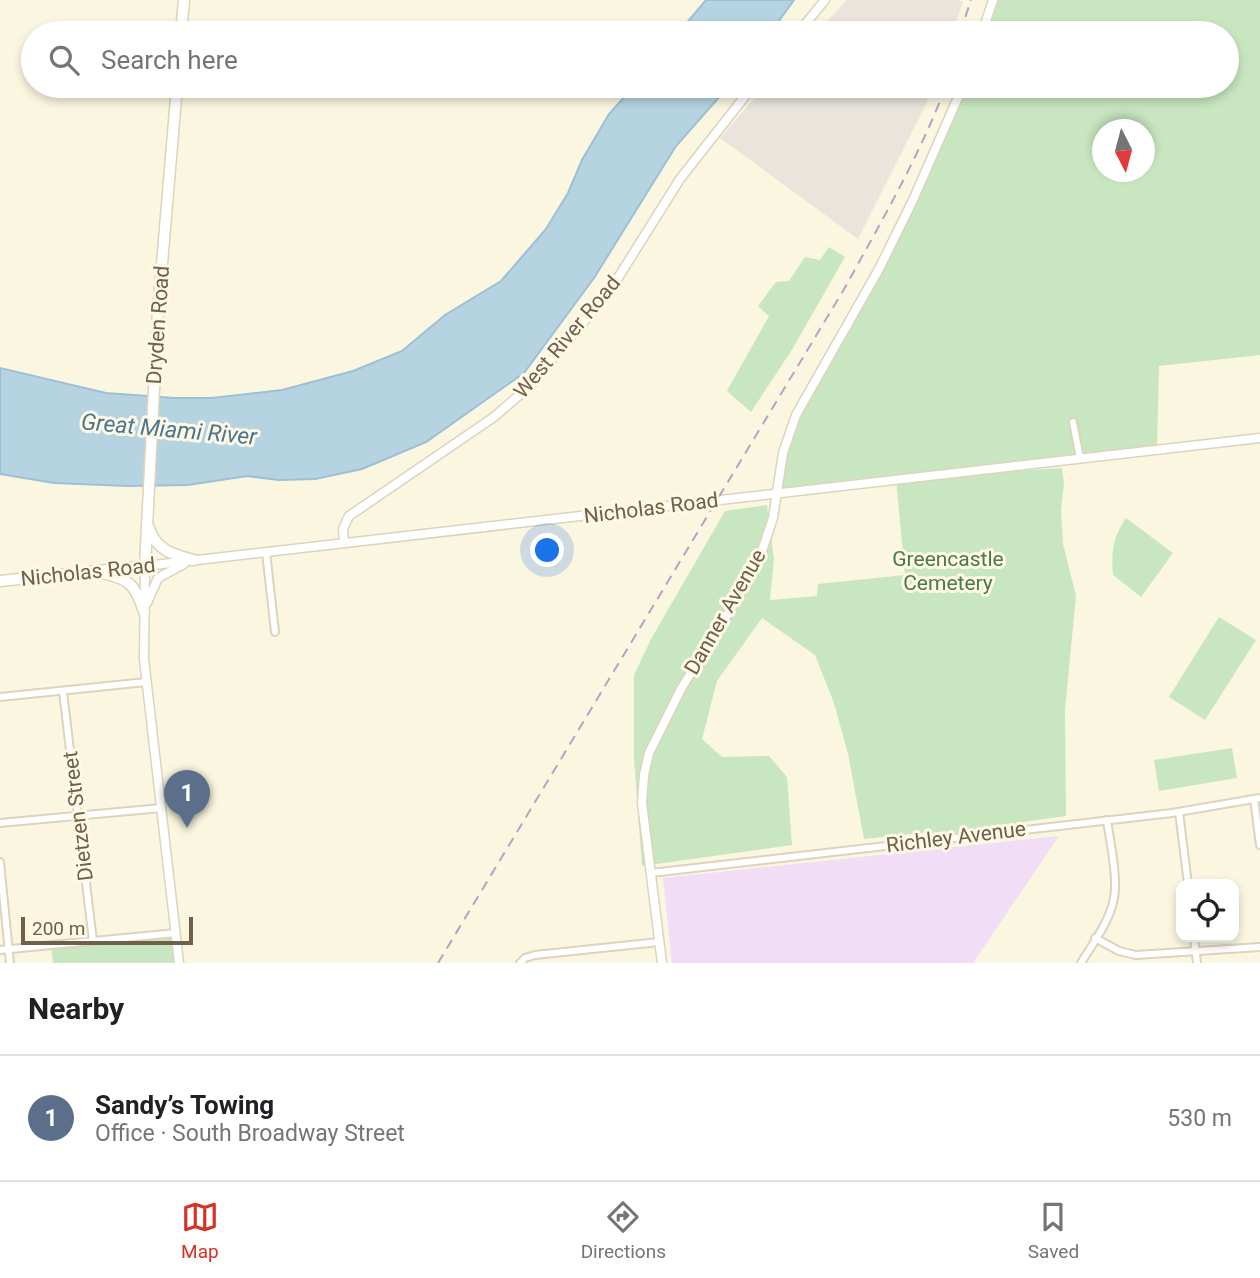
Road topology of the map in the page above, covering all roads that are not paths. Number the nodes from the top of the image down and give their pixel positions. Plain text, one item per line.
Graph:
1 (184, 0) edge
2 (825, 0) edge
3 (993, 0) edge
4 (182, 21) edge
5 (808, 21) edge
6 (986, 21) edge
7 (176, 98) edge
8 (744, 98) edge
9 (957, 98) edge
10 (1073, 422) dead end
11 (1260, 438) edge
12 (1080, 458) junction
13 (778, 492) junction
14 (150, 541) junction
15 (344, 543) junction
16 (265, 552) junction
17 (194, 560) junction
18 (145, 566) junction
19 (92, 571) junction
20 (0, 581) edge
21 (144, 612) junction
22 (275, 632) dead end
23 (146, 682) junction
24 (63, 692) junction
25 (0, 696) edge
26 (1257, 799) edge
27 (161, 808) junction
28 (1179, 812) junction
29 (77, 816) junction
30 (1107, 820) junction
31 (0, 823) edge
32 (1260, 845) edge
33 (0, 862) edge
34 (651, 873) junction
35 (1187, 879) edge
36 (176, 933) junction
37 (1096, 938) junction
38 (93, 941) junction
39 (659, 942) junction
40 (1195, 942) edge
41 (1260, 947) edge
42 (9, 949) junction
43 (0, 950) edge
44 (1196, 952) junction
45 (10, 963) edge
46 (179, 963) edge
47 (521, 963) edge
48 (662, 963) edge
49 (1081, 963) edge
50 (1197, 963) edge

1 - 4 main road
2 - 5 street
3 - 6 street
7 - 14 main road, Dryden Road
8 - 15 street, West River Road
9 - 13 street, Danner Avenue
10 - 12 street
11 - 12 street, Nicholas Road
12 - 13 street, Nicholas Road
13 - 15 street, Nicholas Road
13 - 34 street, Danner Avenue
14 - 17 main road
14 - 18 main road, Dryden Road
15 - 16 street, Nicholas Road
16 - 17 street, Nicholas Road
16 - 22 street
17 - 18 street, Nicholas Road
17 - 21 street
18 - 19 main road, Nicholas Road
18 - 21 street
19 - 20 main road, Nicholas Road
19 - 21 main road
21 - 23 street
23 - 24 street
23 - 27 street
24 - 25 street
24 - 29 street, Dietzen Street
26 - 28 street, Richley Avenue
26 - 32 street
27 - 29 street
27 - 36 street
28 - 30 street, Richley Avenue
28 - 35 street
29 - 31 street
29 - 38 street, Dietzen Street
30 - 34 street, Richley Avenue
30 - 37 street
33 - 42 street
34 - 39 street, Danner Avenue
36 - 38 street
36 - 46 street
37 - 44 street
37 - 49 street
38 - 42 street
39 - 47 street
39 - 48 street, Danner Avenue
40 - 44 street
41 - 44 street
42 - 43 street
42 - 45 street
44 - 50 street

